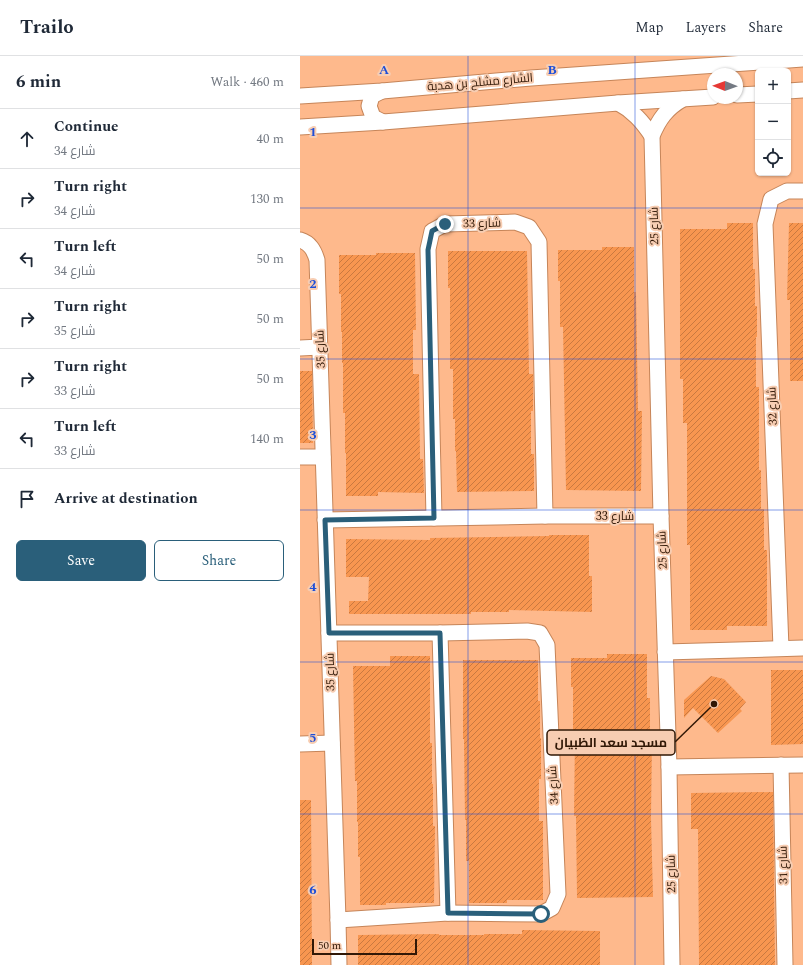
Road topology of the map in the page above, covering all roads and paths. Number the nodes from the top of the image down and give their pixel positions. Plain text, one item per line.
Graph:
1 (803, 59) edge
2 (803, 90) edge
3 (382, 91) junction
4 (791, 91) edge
5 (755, 94) edge
6 (743, 95) edge
7 (300, 96) edge
8 (707, 97) edge
9 (683, 99) junction
10 (618, 103) junction
11 (383, 122) junction
12 (300, 127) edge
13 (652, 136) junction
14 (803, 191) edge
15 (300, 240) edge
16 (320, 347) junction
17 (300, 348) edge
18 (300, 457) edge
19 (323, 457) junction
20 (545, 516) junction
21 (661, 516) junction
22 (434, 518) junction
23 (325, 520) junction
24 (329, 633) junction
25 (440, 633) junction
26 (781, 648) junction
27 (803, 648) edge
28 (665, 652) junction
29 (300, 744) edge
30 (332, 744) junction
31 (781, 765) junction
32 (803, 765) edge
33 (669, 767) junction
34 (448, 913) junction
35 (338, 920) junction
36 (339, 965) edge
37 (672, 965) edge
38 (785, 965) edge

1 - 3 street, الشارع مشلح بن هدبة
2 - 4 street
3 - 7 street, الشارع مشلح بن هدبة
3 - 11 street
5 - 6 street
8 - 9 street
9 - 10 street
9 - 13 street, شارع 25
10 - 11 street
10 - 13 street
11 - 12 street
13 - 21 street, شارع 25
14 - 26 street, شارع 32
15 - 16 street, شارع 35
16 - 17 street
16 - 19 street, شارع 35
18 - 19 street
19 - 23 street, شارع 35
20 - 21 street, شارع 33
20 - 22 street, شارع 33
20 - 22 street, شارع 33
21 - 28 street, شارع 25
22 - 23 street, شارع 33
23 - 24 street, شارع 35
24 - 25 street, شارع 34
24 - 30 street, شارع 35
25 - 34 street
25 - 34 street, شارع 34
26 - 27 street
26 - 28 street
28 - 33 street, شارع 25
29 - 30 street
30 - 35 street, شارع 35
31 - 32 street
31 - 33 street
31 - 38 street, شارع 31
33 - 37 street, شارع 25
34 - 35 street, شارع 34
35 - 36 street, شارع 35

